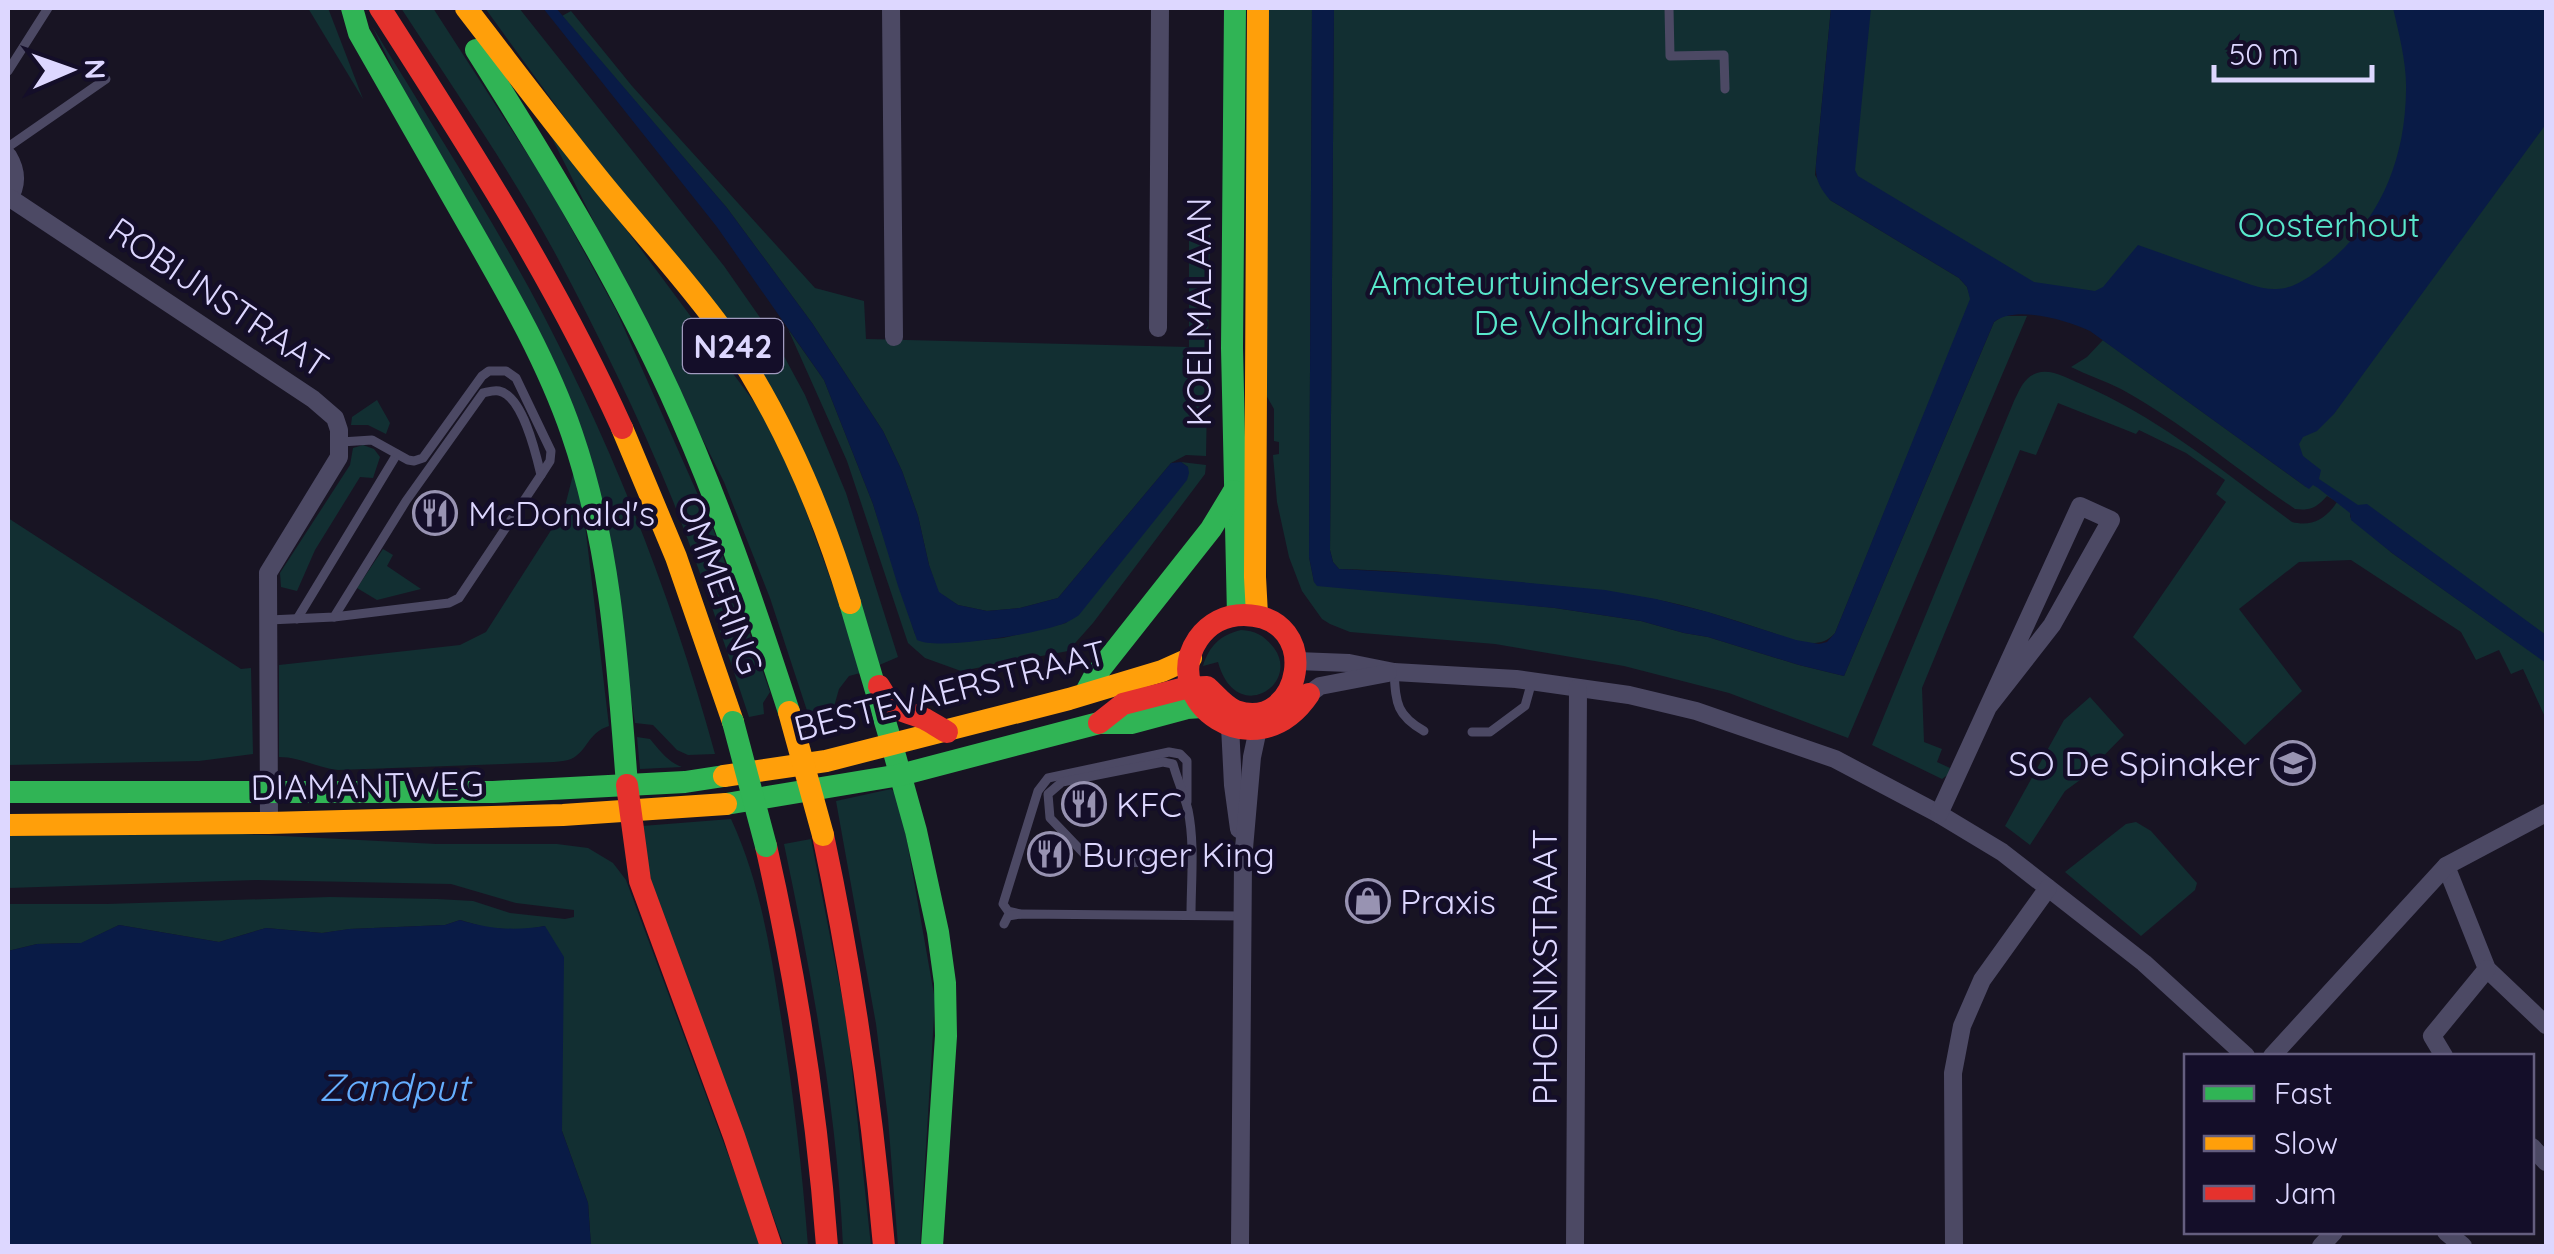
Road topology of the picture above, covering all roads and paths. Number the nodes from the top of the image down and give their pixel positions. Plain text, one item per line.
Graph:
1 (48, 8) edge
2 (352, 8) edge
3 (380, 8) edge
4 (448, 8) edge
5 (466, 8) edge
6 (891, 8) edge
7 (1160, 8) edge
8 (1234, 8) edge
9 (1258, 8) edge
10 (1669, 8) edge
11 (8, 70) edge
12 (106, 79) dead end
13 (1724, 89) dead end
14 (8, 147) edge
15 (8, 156) edge
16 (9, 199) edge
17 (1158, 328) dead end
18 (894, 338) dead end
19 (340, 442) junction
20 (397, 454) junction
21 (541, 475) junction
22 (1234, 491) junction
23 (1247, 616) junction
24 (334, 617) junction
25 (297, 619) junction
26 (268, 620) junction
27 (1191, 658) junction
28 (1297, 660) junction
29 (1394, 672) junction
30 (873, 676) junction
31 (1532, 682) junction
32 (1578, 688) junction
33 (1086, 692) junction
34 (1310, 694) joint
35 (1196, 697) junction
36 (1988, 707) junction
37 (1262, 720) junction
38 (1230, 726) junction
39 (1424, 731) dead end
40 (946, 732) junction
41 (1472, 732) dead end
42 (892, 745) junction
43 (900, 776) junction
44 (722, 777) joint
45 (627, 786) junction
46 (8, 792) edge
47 (268, 793) junction
48 (727, 804) joint
49 (1187, 804) junction
50 (629, 812) junction
51 (2546, 813) edge
52 (1940, 814) junction
53 (268, 823) junction
54 (8, 825) edge
55 (1242, 860) junction
56 (1191, 862) junction
57 (2446, 866) junction
58 (2048, 888) junction
59 (1020, 914) junction
60 (1191, 916) junction
61 (1242, 916) junction
62 (1004, 924) dead end
63 (2487, 969) junction
64 (2546, 1025) edge
65 (2244, 1054) edge
66 (2274, 1054) edge
67 (2443, 1054) edge
68 (772, 1246) edge
69 (827, 1246) edge
70 (884, 1246) edge
71 (932, 1246) edge
72 (1240, 1246) edge
73 (1575, 1246) edge
74 (1954, 1246) edge

1 - 11 lane
2 - 45 main road
3 - 69 main road, OMMERING, bridge
4 - 70 main road, OMMERING / N242, bridge
5 - 30 main road, N242
6 - 18 street
7 - 17 street, KOELMALAAN
8 - 22 main road, KOELMALAAN
9 - 23 main road, KOELMALAAN
10 - 13 lane
12 - 14 lane
15 - 16 street
16 - 19 street, ROBIJNSTRAAT
19 - 20 lane
19 - 26 street
20 - 21 lane
20 - 25 lane
21 - 24 lane
21 - 24 lane
22 - 23 main road, KOELMALAAN
22 - 33 main road
23 - 27 main road
23 - 28 main road
24 - 25 lane
25 - 26 lane
26 - 47 street
27 - 33 main road, BESTEVAERSTRAAT
27 - 35 main road
28 - 29 street
28 - 37 main road
29 - 31 street
29 - 34 street
29 - 39 lane
30 - 40 main road, N242
30 - 42 main road, N242
31 - 32 street
31 - 41 lane
32 - 52 street
32 - 73 street, PHOENIXSTRAAT
33 - 40 main road, BESTEVAERSTRAAT
34 - 37 main road
35 - 37 main road
35 - 38 main road
35 - 43 main road, BESTEVAERSTRAAT
36 - 36 street
36 - 52 street
37 - 38 main road
37 - 55 street
38 - 55 street
40 - 42 main road, BESTEVAERSTRAAT
42 - 43 main road, N242
42 - 44 main road, BESTEVAERSTRAAT
43 - 48 main road, BESTEVAERSTRAAT
43 - 71 main road, N242
44 - 45 main road, DIAMANTWEG
45 - 47 main road, DIAMANTWEG
45 - 50 main road
46 - 47 main road, DIAMANTWEG
47 - 53 street
48 - 50 main road, DIAMANTWEG
49 - 56 lane
49 - 56 lane
49 - 59 lane
50 - 53 main road, DIAMANTWEG
50 - 68 main road
51 - 57 street
52 - 58 street
53 - 54 main road, DIAMANTWEG
55 - 61 street
56 - 60 lane
57 - 63 street
57 - 66 street
58 - 65 street
58 - 74 street
59 - 60 lane
59 - 62 lane
60 - 61 lane
61 - 72 street
63 - 64 street
63 - 67 street

